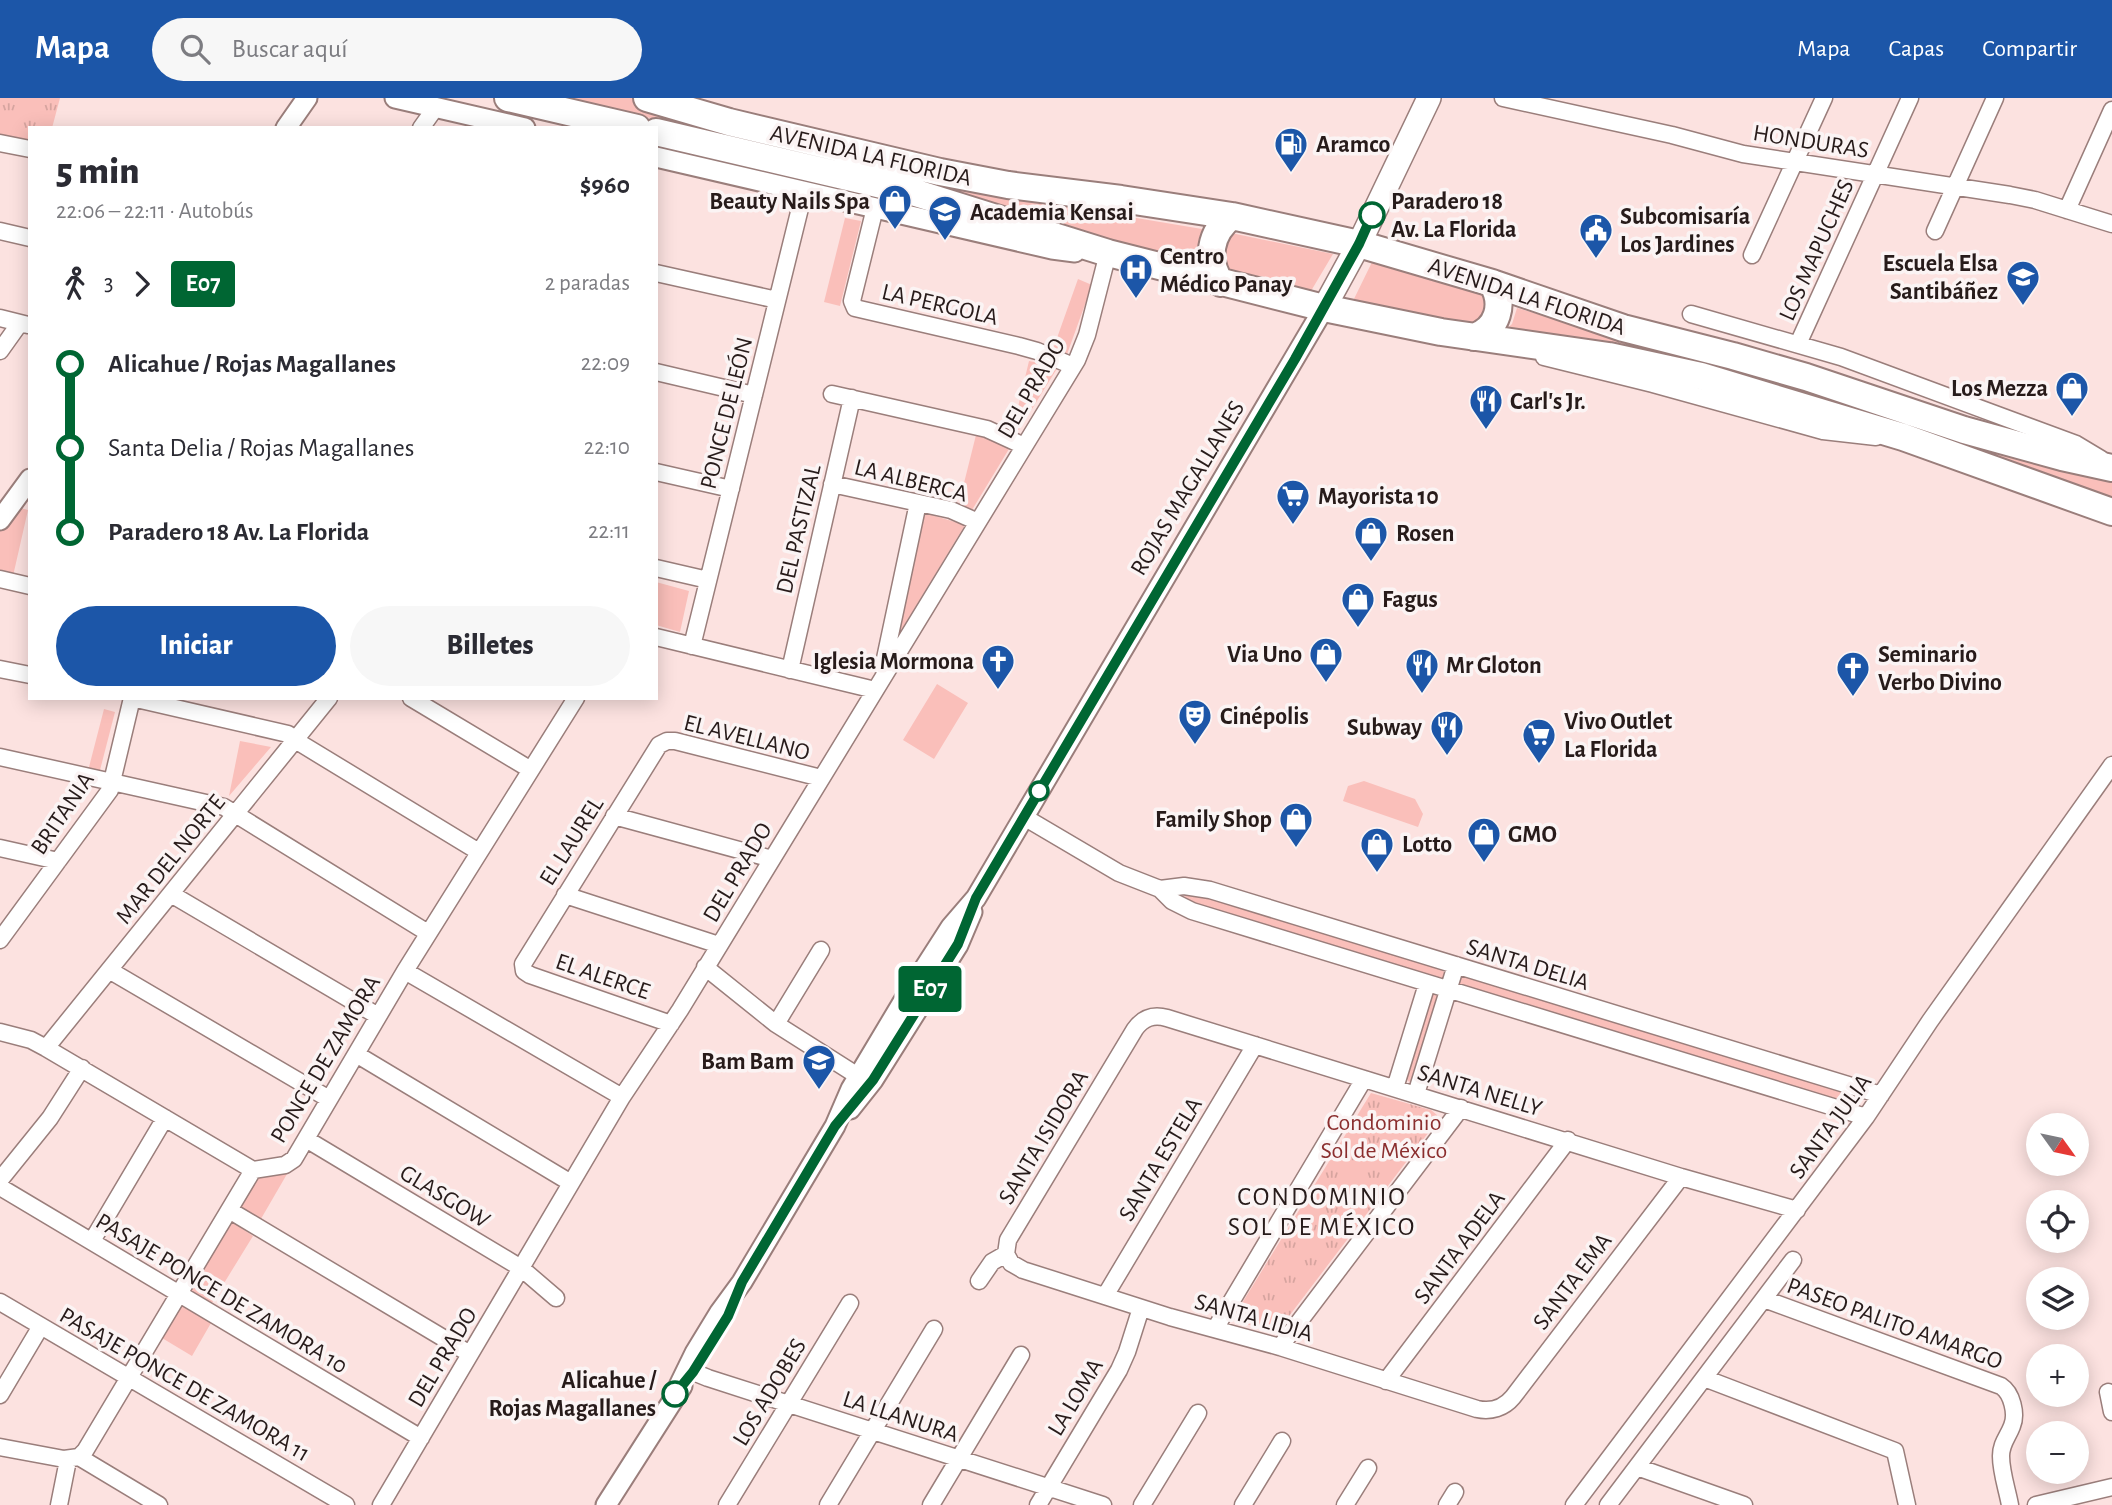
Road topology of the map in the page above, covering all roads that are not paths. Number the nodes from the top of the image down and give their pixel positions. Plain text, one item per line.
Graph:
1 (307, 98) edge
2 (395, 98) edge
3 (508, 98) edge
4 (646, 98) edge
5 (1429, 98) edge
6 (1503, 98) edge
7 (1824, 98) edge
8 (1910, 98) edge
9 (1995, 98) edge
10 (436, 107) junction
11 (2112, 110) edge
12 (287, 126) edge
13 (422, 126) edge
14 (517, 126) edge
15 (628, 126) edge
16 (658, 132) edge
17 (0, 143) edge
18 (28, 149) edge
19 (658, 158) edge
20 (1795, 162) junction
21 (1875, 174) junction
22 (1955, 186) junction
23 (804, 192) junction
24 (875, 208) junction
25 (2067, 210) junction
26 (1232, 216) junction
27 (2112, 224) edge
28 (0, 231) edge
29 (1935, 231) dead end
30 (28, 238) edge
31 (1359, 244) junction
32 (1108, 253) junction
33 (1752, 254) dead end
34 (658, 272) edge
35 (1221, 283) junction
36 (1492, 283) junction
37 (778, 300) junction
38 (1324, 309) junction
39 (1691, 314) dead end
40 (0, 318) edge
41 (25, 324) edge
42 (1474, 337) junction
43 (1798, 344) junction
44 (0, 351) edge
45 (1073, 366) junction
46 (658, 372) edge
47 (832, 394) dead end
48 (754, 395) junction
49 (852, 398) junction
50 (1024, 446) junction
51 (2112, 467) edge
52 (658, 472) edge
53 (832, 484) junction
54 (731, 489) junction
55 (26, 491) edge
56 (918, 503) junction
57 (2112, 512) edge
58 (0, 520) edge
59 (978, 522) junction
60 (658, 568) edge
61 (0, 579) edge
62 (709, 580) junction
63 (28, 586) edge
64 (658, 638) edge
65 (692, 646) junction
66 (0, 669) edge
67 (790, 670) junction
68 (28, 675) edge
69 (878, 685) junction
70 (132, 700) edge
71 (141, 700) edge
72 (327, 700) edge
73 (414, 700) edge
74 (575, 700) edge
75 (295, 740) junction
76 (663, 742) joint
77 (0, 757) edge
78 (2112, 765) edge
79 (531, 770) junction
80 (821, 778) junction
81 (113, 782) junction
82 (234, 816) junction
83 (614, 816) junction
84 (1024, 817) junction
85 (0, 848) edge
86 (479, 852) junction
87 (772, 859) junction
88 (58, 861) junction
89 (1160, 889) junction
90 (171, 894) junction
91 (565, 895) junction
92 (428, 933) junction
93 (0, 939) edge
94 (719, 945) junction
95 (821, 950) dead end
96 (1456, 965) junction
97 (705, 967) junction
98 (523, 968) joint
99 (109, 970) junction
100 (405, 971) junction
101 (1427, 984) junction
102 (1448, 990) junction
103 (378, 1016) junction
104 (1149, 1017) joint
105 (671, 1024) junction
106 (776, 1024) junction
107 (0, 1032) edge
108 (1255, 1045) junction
109 (46, 1048) junction
110 (356, 1054) junction
111 (82, 1068) junction
112 (1364, 1079) junction
113 (864, 1080) junction
114 (1395, 1088) junction
115 (1416, 1094) junction
116 (1881, 1095) junction
117 (622, 1097) junction
118 (329, 1100) junction
119 (1461, 1108) junction
120 (1866, 1117) junction
121 (165, 1118) junction
122 (306, 1139) junction
123 (1568, 1140) junction
124 (253, 1170) junction
125 (1681, 1177) junction
126 (0, 1180) edge
127 (571, 1183) junction
128 (0, 1187) edge
129 (229, 1210) junction
130 (1797, 1210) junction
131 (92, 1241) junction
132 (1006, 1254) junction
133 (1793, 1260) dead end
134 (522, 1268) junction
135 (979, 1280) dead end
136 (179, 1293) junction
137 (1105, 1296) junction
138 (556, 1298) dead end
139 (1764, 1299) junction
140 (0, 1302) edge
141 (849, 1303) dead end
142 (1141, 1308) junction
143 (41, 1326) junction
144 (934, 1329) dead end
145 (1214, 1329) junction
146 (1280, 1347) junction
147 (470, 1354) junction
148 (1021, 1355) dead end
149 (689, 1371) junction
150 (129, 1377) junction
151 (1704, 1378) junction
152 (1386, 1381) junction
153 (2108, 1392) dead end
154 (0, 1395) edge
155 (788, 1404) junction
156 (1496, 1408) joint
157 (2112, 1412) edge
158 (1198, 1413) dead end
159 (873, 1431) junction
160 (421, 1438) junction
161 (1282, 1441) dead end
162 (0, 1447) edge
163 (74, 1458) junction
164 (958, 1459) junction
165 (1637, 1467) junction
166 (1368, 1468) dead end
167 (1048, 1488) junction
168 (2111, 1491) edge
169 (60, 1505) edge
170 (159, 1505) edge
171 (346, 1505) edge
172 (381, 1505) edge
173 (606, 1505) edge
174 (727, 1505) edge
175 (828, 1505) edge
176 (931, 1505) edge
177 (1038, 1505) edge
178 (1103, 1505) edge
179 (1142, 1505) edge
180 (1243, 1505) edge
181 (1345, 1505) edge
182 (1574, 1505) edge
183 (1608, 1505) edge
184 (1744, 1505) edge
185 (1907, 1505) edge
186 (2010, 1505) edge
187 (2036, 1505) edge

1 - 12 street
2 - 10 street
3 - 15 main road
4 - 26 main road, AVENIDA LA FLORIDA
5 - 31 main road, ROJAS MAGALLANES
6 - 20 street, HONDURAS
7 - 20 street
8 - 21 street, LOS MAPUCHES
9 - 22 street
10 - 13 street
10 - 14 street
11 - 25 street
16 - 32 main road, AVENIDA LA FLORIDA
17 - 18 street
19 - 23 street, AVENIDA LA FLORIDA
20 - 21 street, HONDURAS
20 - 33 street
21 - 22 street, HONDURAS
21 - 43 street, LOS MAPUCHES
22 - 25 street, HONDURAS
22 - 29 street
23 - 24 street, AVENIDA LA FLORIDA
23 - 37 street, PONCE DE LEÓN
24 - 32 street, AVENIDA LA FLORIDA
24 - 45 street, LA PERGOLA
25 - 27 street, HONDURAS
26 - 31 main road, AVENIDA LA FLORIDA
26 - 35 main road
28 - 30 street
31 - 36 main road, AVENIDA LA FLORIDA
31 - 38 main road, ROJAS MAGALLANES
32 - 35 main road, AVENIDA LA FLORIDA
32 - 45 street, DEL PRADO
34 - 37 street
35 - 38 main road, AVENIDA LA FLORIDA
36 - 42 main road
36 - 51 main road, AVENIDA LA FLORIDA
37 - 48 street, PONCE DE LEÓN
38 - 42 main road, AVENIDA LA FLORIDA
38 - 84 street, ROJAS MAGALLANES
39 - 43 street, AVENIDA LA FLORIDA
40 - 41 street
41 - 44 street
42 - 57 main road, AVENIDA LA FLORIDA
43 - 51 street, AVENIDA LA FLORIDA
45 - 50 street, DEL PRADO
46 - 48 street
47 - 49 street
48 - 54 street, PONCE DE LEÓN
49 - 50 street
49 - 53 street, DEL PASTIZAL
50 - 59 street, DEL PRADO
52 - 54 street
53 - 56 street, LA ALBERCA
53 - 67 street, DEL PASTIZAL
54 - 62 street, PONCE DE LEÓN
55 - 58 street
56 - 59 street, LA ALBERCA
56 - 69 street
59 - 69 street, DEL PRADO
60 - 62 street
61 - 63 street
62 - 65 street, PONCE DE LEÓN
64 - 65 street
65 - 67 street
66 - 68 street
67 - 69 street
69 - 80 street, DEL PRADO
70 - 81 street, BRITANIA
71 - 75 street
72 - 75 street, MAR DEL NORTE
73 - 79 street
74 - 79 street, PONCE DE ZAMORA
75 - 82 street, MAR DEL NORTE
75 - 86 street
76 - 80 street, EL AVELLANO
76 - 83 street, EL LAUREL
77 - 81 street
78 - 116 street, SANTA JULIA
79 - 86 street, PONCE DE ZAMORA
80 - 87 street, DEL PRADO
81 - 82 street
81 - 88 street, BRITANIA
82 - 90 street, MAR DEL NORTE
82 - 92 street
83 - 87 street
83 - 91 street, EL LAUREL
84 - 89 street, SANTA DELIA
84 - 113 street, ROJAS MAGALLANES
85 - 88 street
86 - 92 street, PONCE DE ZAMORA
87 - 94 street, DEL PRADO
88 - 93 street, BRITANIA
89 - 96 street, SANTA DELIA
89 - 101 street, SANTA DELIA
90 - 99 street, MAR DEL NORTE
90 - 103 street
91 - 94 street
91 - 98 street, EL LAUREL
92 - 100 street, PONCE DE ZAMORA
94 - 97 street, DEL PRADO
95 - 106 street
96 - 102 street
96 - 116 street, SANTA DELIA
97 - 105 street, DEL PRADO
97 - 106 street
98 - 105 street, EL ALERCE
99 - 109 street, MAR DEL NORTE
99 - 118 street
100 - 103 street, PONCE DE ZAMORA
100 - 117 street
101 - 102 street, SANTA DELIA
101 - 114 street
102 - 115 street
102 - 120 street, SANTA DELIA
103 - 110 street, PONCE DE ZAMORA
104 - 108 street, SANTA NELLY
104 - 132 street, SANTA ISIDORA
105 - 117 street, DEL PRADO
106 - 113 street
107 - 109 street
108 - 112 street, SANTA NELLY
108 - 137 street, SANTA ESTELA
109 - 111 street
110 - 118 street, PONCE DE ZAMORA
110 - 127 street
111 - 121 street
111 - 126 street
112 - 114 street, SANTA NELLY
112 - 145 street
113 - 149 street, ROJAS MAGALLANES
114 - 115 street, SANTA NELLY
115 - 119 street, SANTA NELLY
116 - 120 street, SANTA JULIA
117 - 127 street, DEL PRADO
118 - 122 street, PONCE DE ZAMORA
119 - 123 street, SANTA NELLY
119 - 146 street
120 - 130 street, SANTA JULIA
121 - 124 street
121 - 131 street
122 - 124 street, PONCE DE ZAMORA
122 - 134 street, GLASGOW
123 - 125 street, SANTA NELLY
123 - 152 street, SANTA ADELA
124 - 129 street
125 - 130 street, SANTA NELLY
125 - 156 street, SANTA EMA
127 - 134 street, DEL PRADO
128 - 131 street, PASAJE PONCE DE ZAMORA 10
129 - 136 street
129 - 147 street
130 - 182 street, SANTA JULIA
131 - 136 street, PASAJE PONCE DE ZAMORA 10
132 - 135 street, SANTA ISIDORA
132 - 137 street, SANTA LIDIA
133 - 139 street
134 - 138 street, GLASGOW
134 - 147 street, DEL PRADO
136 - 150 street
136 - 160 street, PASAJE PONCE DE ZAMORA 10
137 - 142 street, SANTA LIDIA
139 - 151 street
139 - 186 street, PASEO PALITO AMARGO
140 - 143 street, PASAJE PONCE DE ZAMORA 11
141 - 155 street, LOS ADOBES
142 - 145 street, SANTA LIDIA
142 - 167 street, LA LOMA
143 - 150 street, PASAJE PONCE DE ZAMORA 11
143 - 154 street
144 - 159 street
145 - 146 street, SANTA LIDIA
146 - 152 street, SANTA LIDIA
147 - 160 street, DEL PRADO
148 - 164 street
149 - 155 street, LA LLANURA
149 - 173 street, ROJAS MAGALLANES
150 - 163 street
150 - 171 street, PASAJE PONCE DE ZAMORA 11
151 - 165 street
151 - 185 street
152 - 156 street, SANTA LIDIA
153 - 157 street
155 - 159 street, LA LLANURA
155 - 174 street, LOS ADOBES
158 - 179 street
159 - 164 street, LA LLANURA
159 - 175 street
160 - 172 street, DEL PRADO
161 - 180 street
162 - 163 street
163 - 169 street
163 - 170 street
164 - 167 street, LA LLANURA
164 - 176 street
165 - 183 street
165 - 184 street
166 - 181 street
167 - 177 street, LA LOMA
167 - 178 street, LA LLANURA
168 - 187 street

